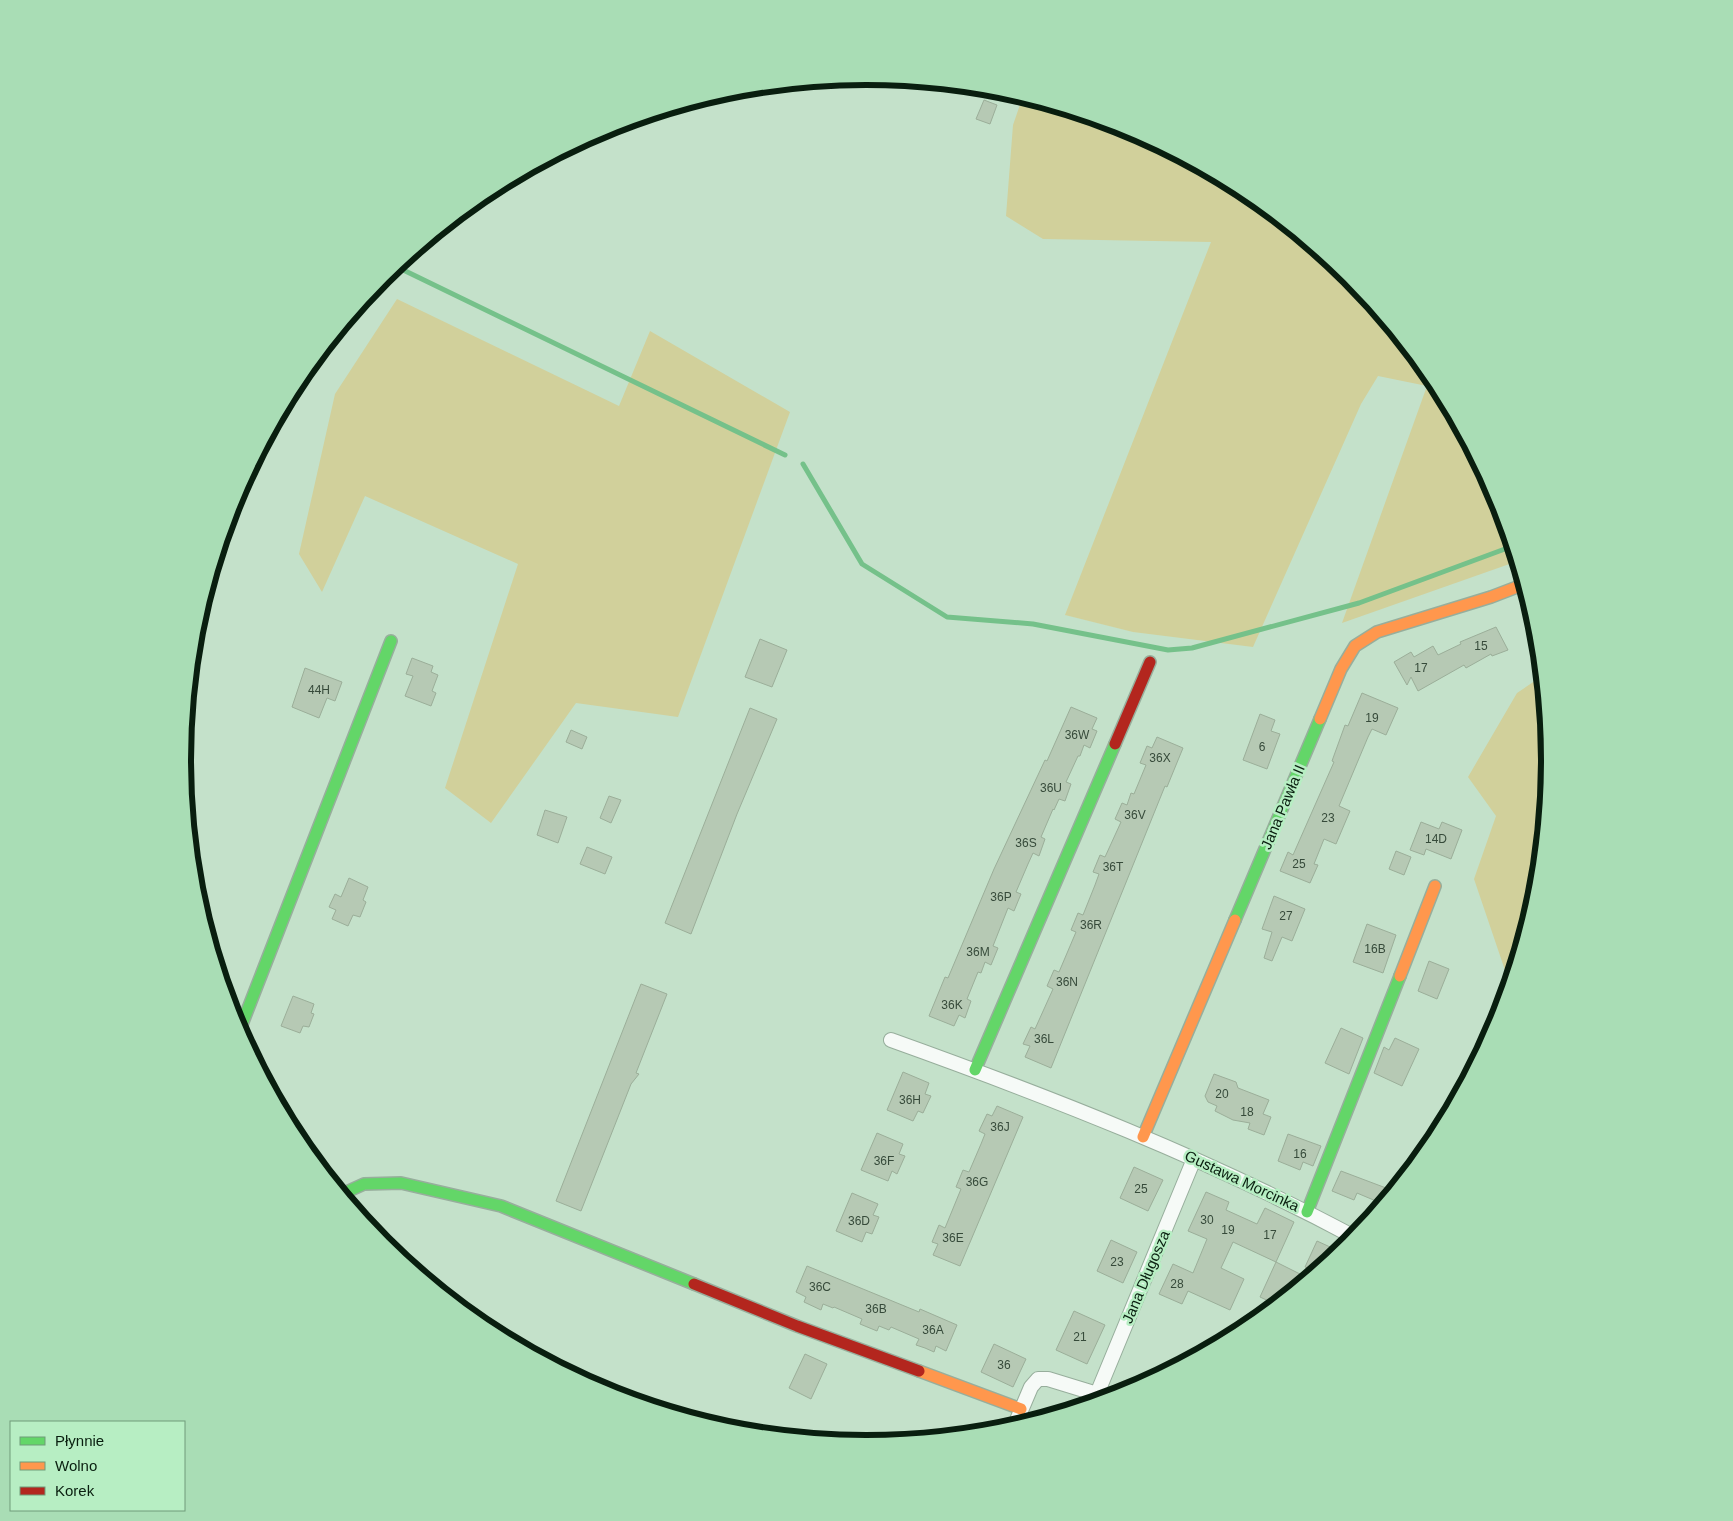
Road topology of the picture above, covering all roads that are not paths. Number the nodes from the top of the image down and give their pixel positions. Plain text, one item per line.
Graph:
1 (1519, 586) edge
2 (391, 641) dead end
3 (1150, 662) dead end
4 (1435, 886) dead end
5 (243, 1021) edge
6 (891, 1040) dead end
7 (974, 1070) junction
8 (1143, 1137) junction
9 (1194, 1159) junction
10 (347, 1192) edge
11 (1307, 1212) junction
12 (1348, 1234) edge
13 (1102, 1393) edge
14 (1095, 1396) edge
15 (1021, 1409) junction
16 (1017, 1419) edge

1 - 8 street, Jana Pawła II
2 - 5 street
3 - 7 street
4 - 11 street
6 - 7 street, Gustawa Morcinka
7 - 8 street, Gustawa Morcinka
8 - 9 street, Gustawa Morcinka
9 - 11 street, Gustawa Morcinka
9 - 13 street, Jana Długosza
10 - 15 street
11 - 12 street, Gustawa Morcinka
14 - 15 street, Jana Długosza
15 - 16 street

